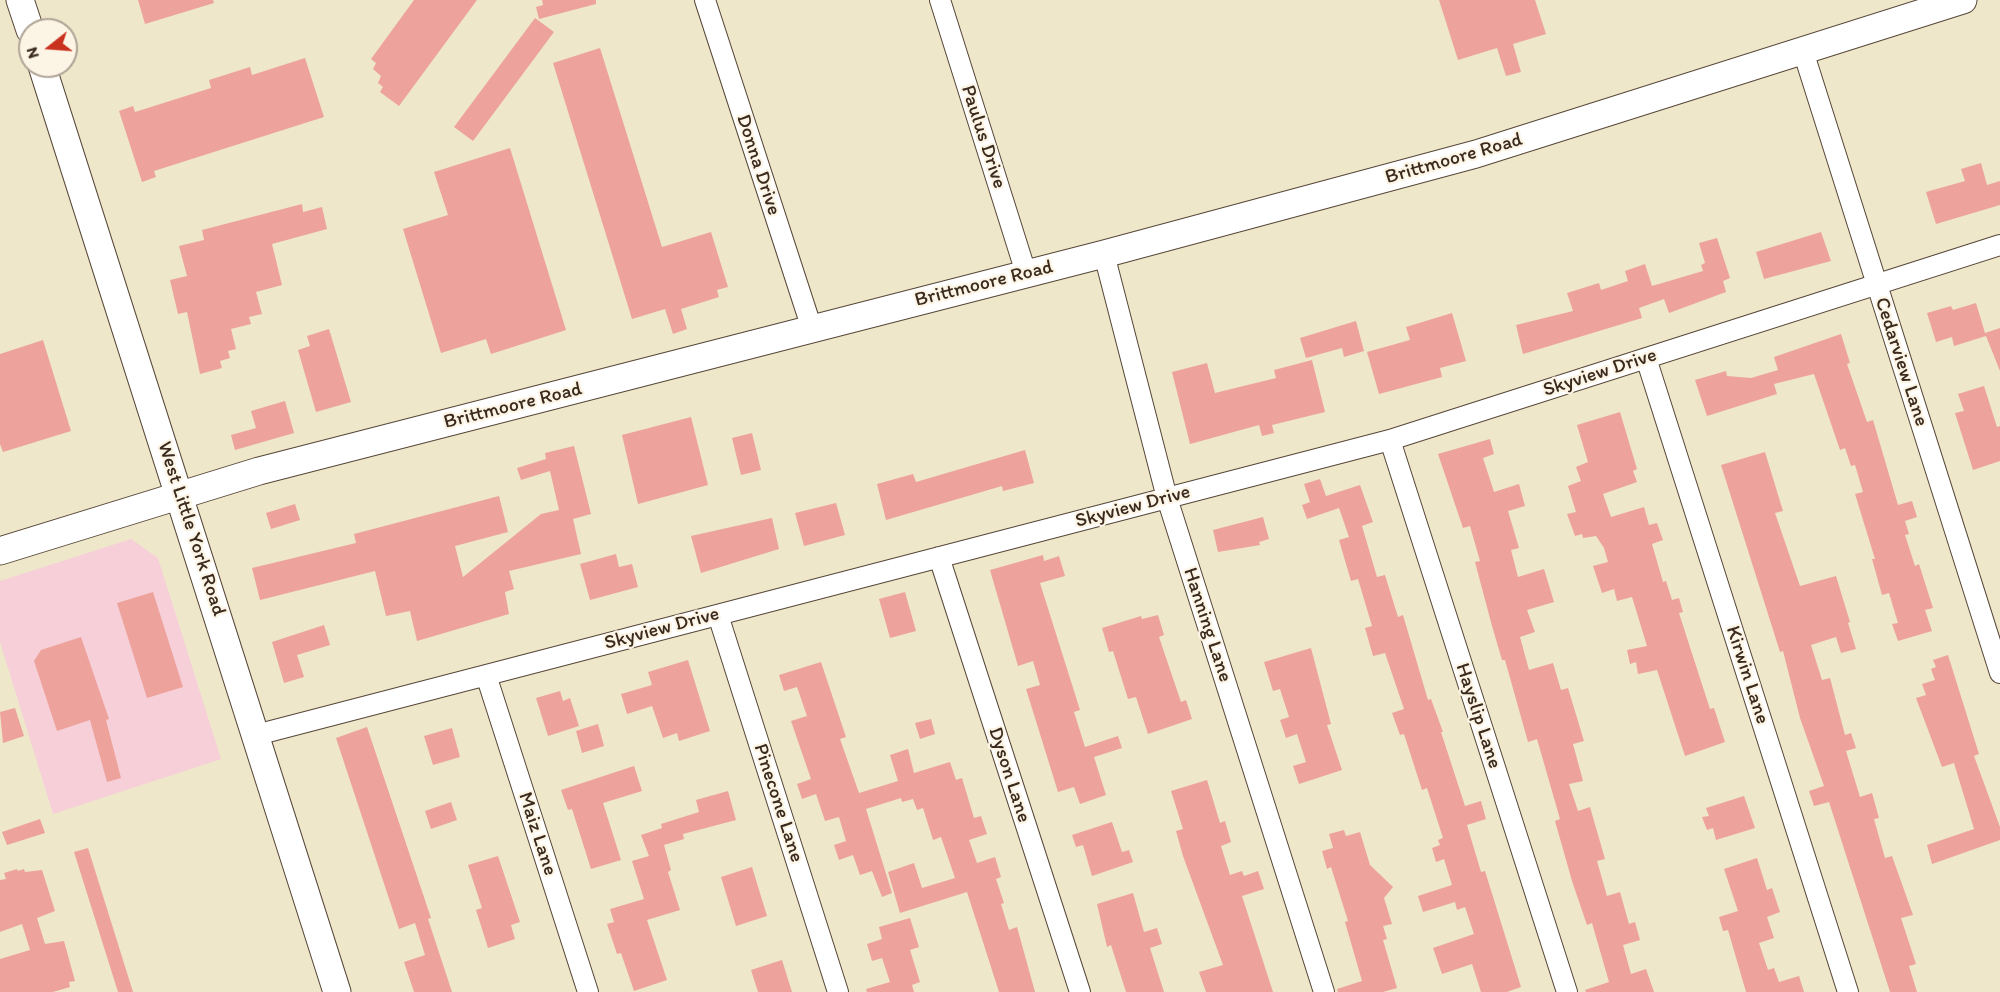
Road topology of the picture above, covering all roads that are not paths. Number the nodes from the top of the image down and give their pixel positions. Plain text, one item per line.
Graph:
1 (20, 0) edge
2 (705, 0) edge
3 (940, 0) edge
4 (1963, 0) edge
5 (26, 18) edge
6 (1803, 51) junction
7 (46, 78) edge
8 (2000, 245) edge
9 (1104, 254) junction
10 (1026, 273) junction
11 (1877, 285) junction
12 (812, 329) junction
13 (1646, 358) junction
14 (1390, 440) junction
15 (180, 495) junction
16 (1167, 498) junction
17 (0, 551) edge
18 (939, 557) junction
19 (718, 615) junction
20 (2000, 673) edge
21 (486, 675) junction
22 (256, 735) junction
23 (337, 992) edge
24 (588, 992) edge
25 (838, 992) edge
26 (1080, 992) edge
27 (1324, 992) edge
28 (1567, 992) edge
29 (1848, 992) edge

1 - 5 main road
2 - 12 street, Donna Drive
3 - 10 street, Paulus Drive
4 - 6 main road, Brittmoore Road
6 - 9 main road, Brittmoore Road
6 - 11 street, Cedarview Lane
7 - 15 main road, West Little York Road
8 - 11 street, Skyview Drive
9 - 10 main road, Brittmoore Road
9 - 16 street, Hanning Lane
10 - 12 main road, Brittmoore Road
11 - 13 street, Skyview Drive
11 - 20 street, Cedarview Lane
12 - 15 main road, Brittmoore Road
13 - 14 street, Skyview Drive
13 - 29 street, Kirwin Lane
14 - 16 street, Skyview Drive
14 - 28 street, Hayslip Lane
15 - 17 main road, Brittmoore Road
15 - 22 main road, West Little York Road
16 - 18 street, Skyview Drive
16 - 27 street, Hanning Lane
18 - 19 street, Skyview Drive
18 - 26 street, Dyson Lane
19 - 21 street, Skyview Drive
19 - 25 street, Pinecone Lane
21 - 22 street, Skyview Drive
21 - 24 street, Maiz Lane
22 - 23 main road, West Little York Road

